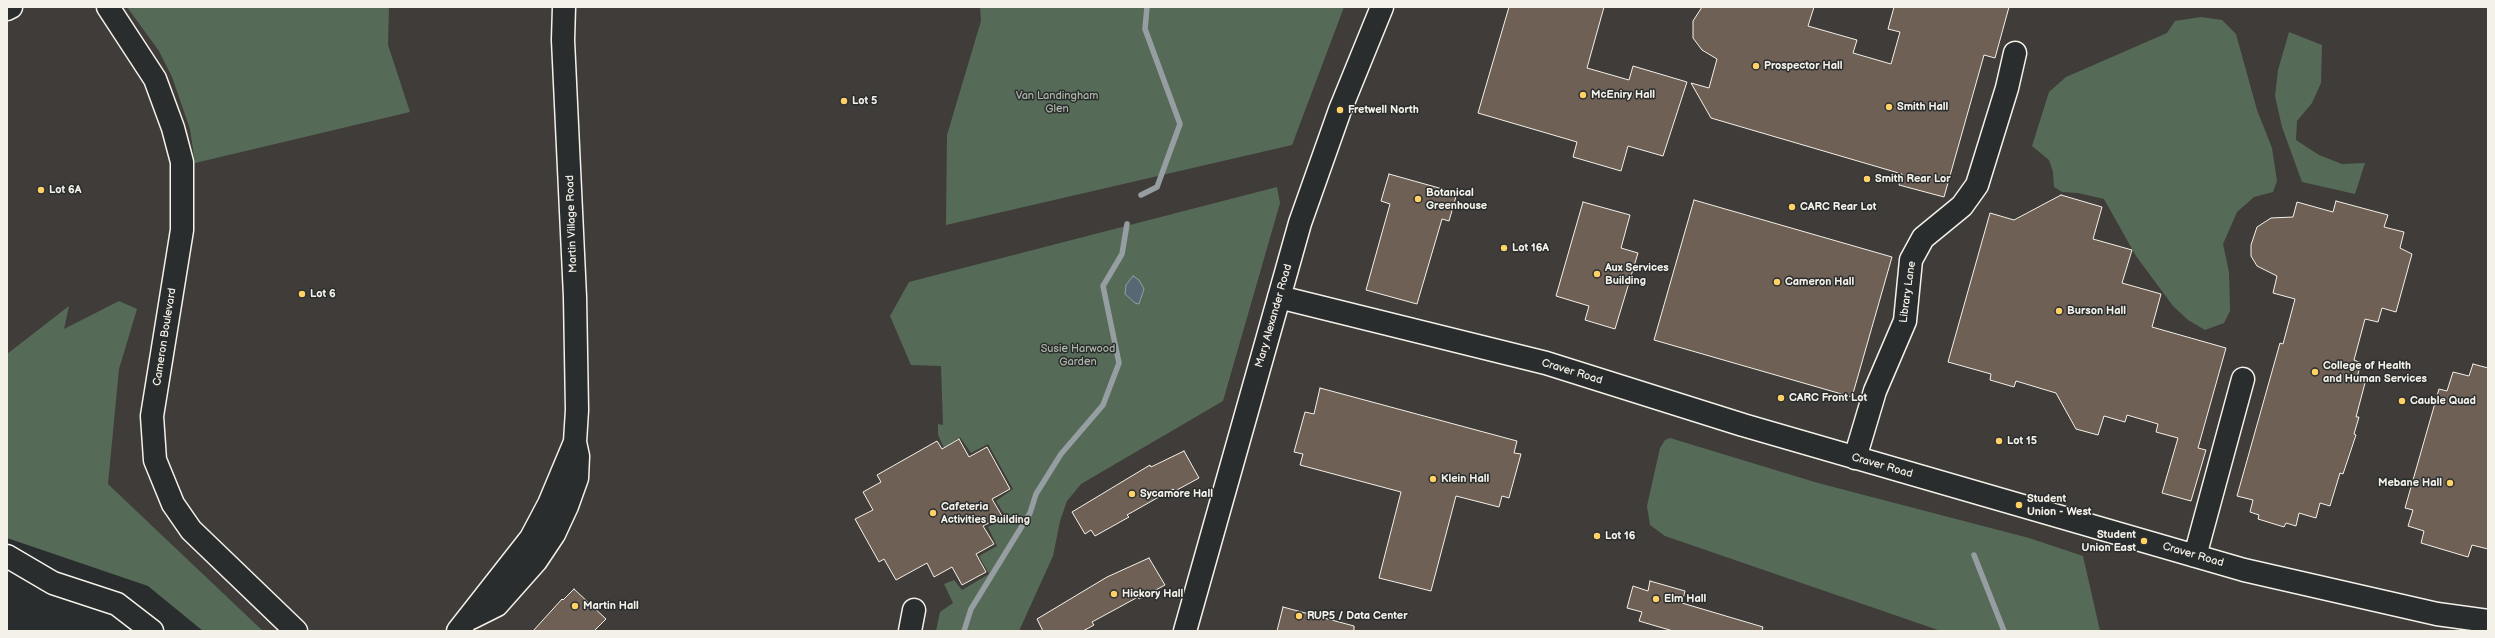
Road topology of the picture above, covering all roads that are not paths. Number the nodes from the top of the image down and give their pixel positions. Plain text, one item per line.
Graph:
1 (11, 7) edge
2 (108, 7) edge
3 (564, 7) edge
4 (1382, 7) edge
5 (7, 9) edge
6 (2015, 54) dead end
7 (1279, 297) junction
8 (2243, 378) dead end
9 (1855, 458) junction
10 (7, 556) edge
11 (2195, 556) junction
12 (914, 610) dead end
13 (2488, 621) edge
14 (464, 624) edge
15 (152, 631) edge
16 (296, 631) edge
17 (910, 631) edge
18 (1186, 631) edge

1 - 5 street
2 - 16 street, Cameron Boulevard
3 - 14 street, Martin Village Road
4 - 7 street, Mary Alexander Road
6 - 9 street, Library Lane
7 - 9 street, Craver Road
7 - 18 street, Mary Alexander Road
8 - 11 street
9 - 11 street, Craver Road
10 - 15 street
11 - 13 street, Craver Road
12 - 17 street

